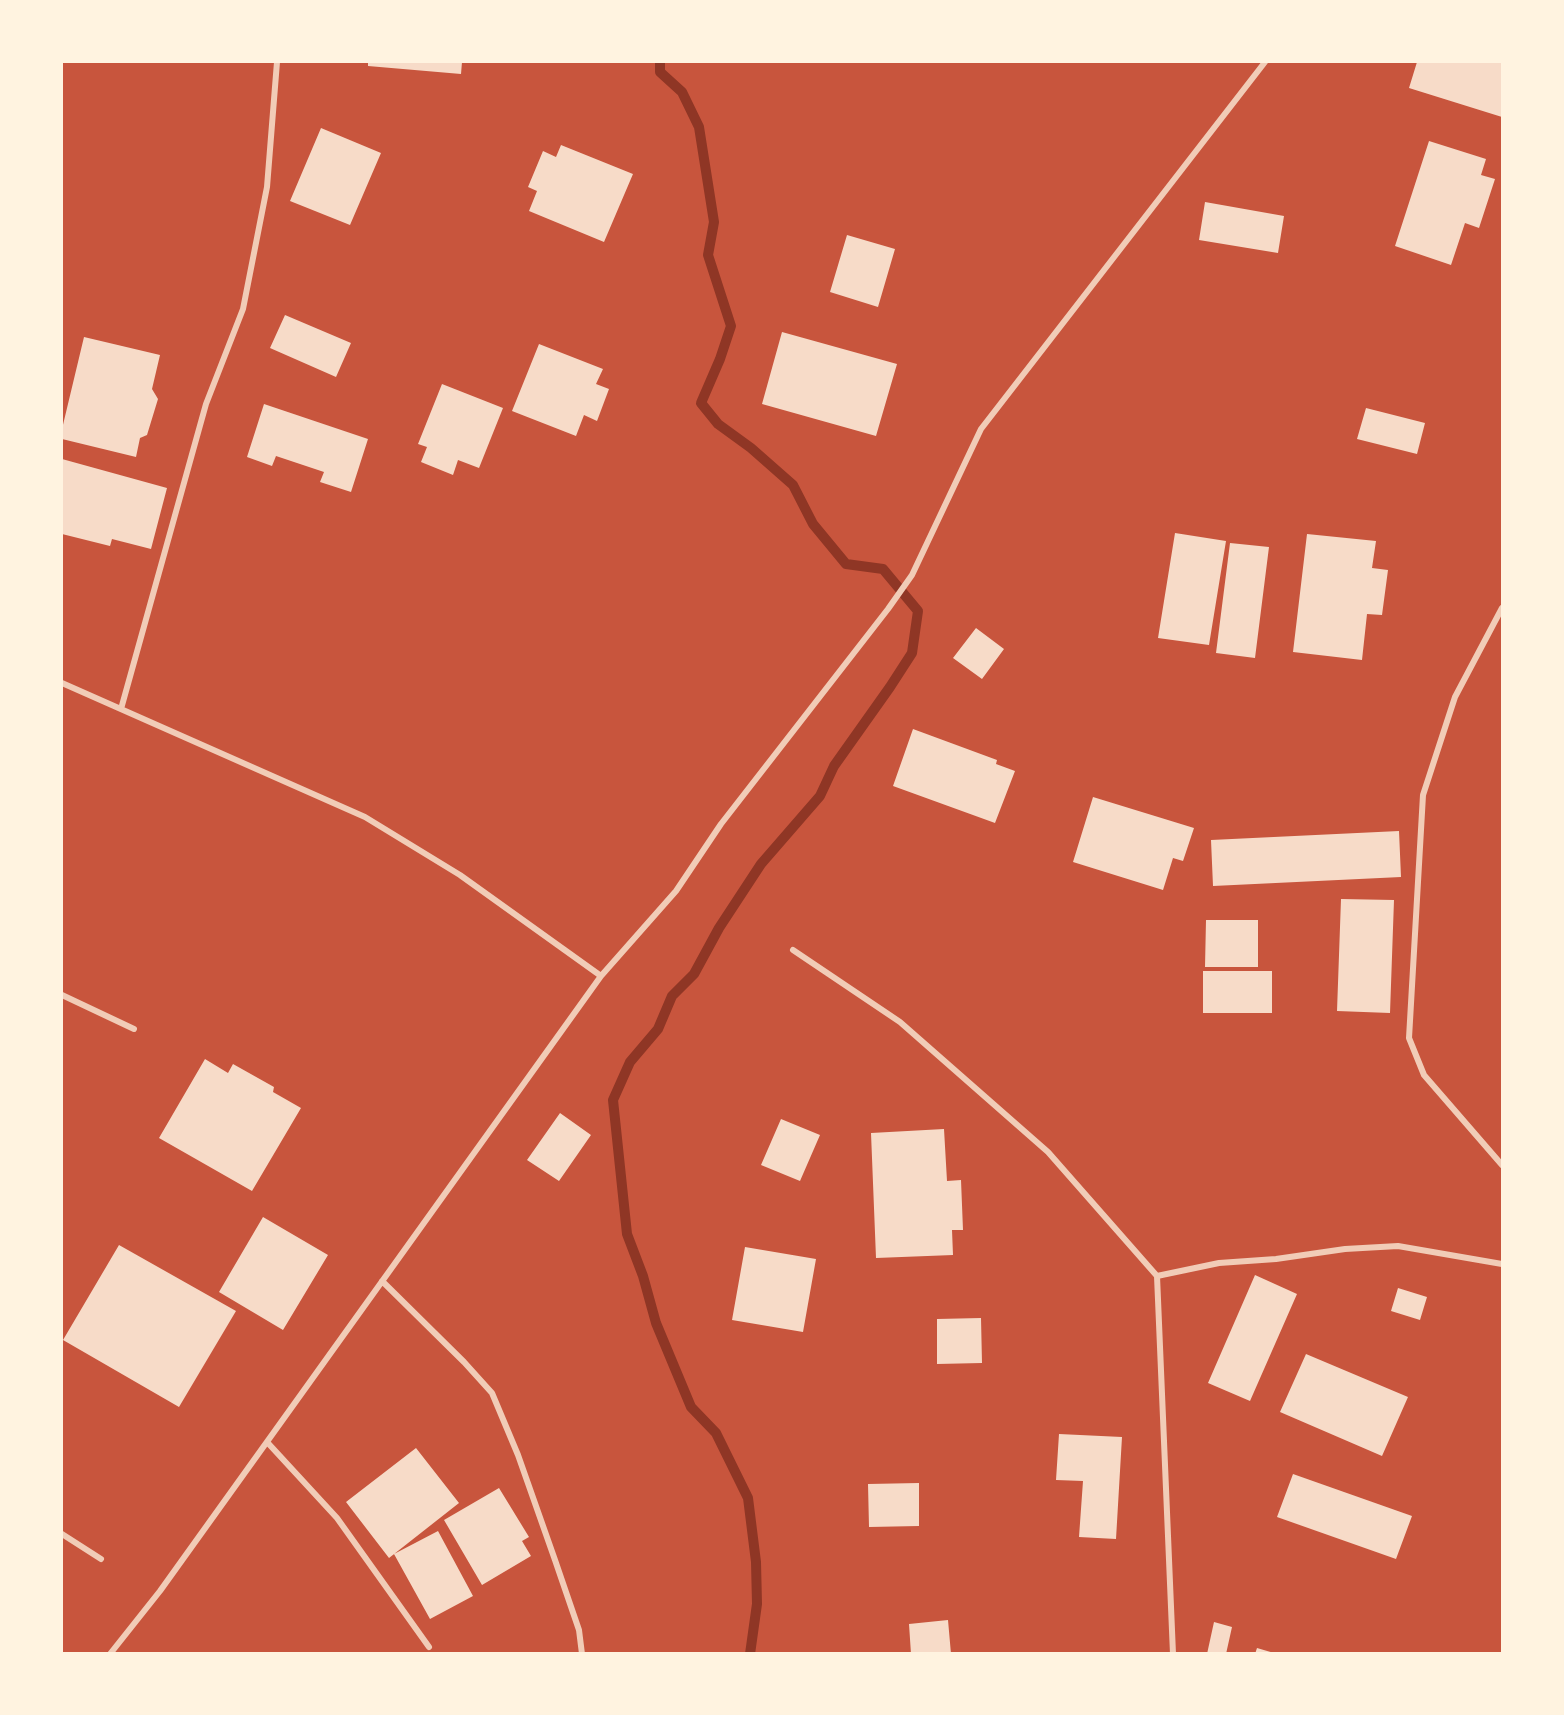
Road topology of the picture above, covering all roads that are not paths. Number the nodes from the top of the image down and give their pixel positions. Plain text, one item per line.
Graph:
1 (278, 62) edge
2 (1265, 62) edge
3 (1503, 608) edge
4 (62, 683) edge
5 (121, 709) junction
6 (793, 950) dead end
7 (601, 976) junction
8 (62, 995) edge
9 (134, 1029) dead end
10 (1503, 1165) edge
11 (1503, 1264) edge
12 (1157, 1276) junction
13 (382, 1281) junction
14 (267, 1442) junction
15 (62, 1534) edge
16 (101, 1559) dead end
17 (429, 1647) dead end
18 (110, 1653) edge
19 (582, 1653) edge
20 (1173, 1653) edge

1 - 5 street
2 - 7 street
3 - 10 street
4 - 5 street
5 - 7 street
6 - 12 street
7 - 13 street
8 - 9 street
11 - 12 street
12 - 20 street
13 - 14 street
13 - 19 street
14 - 17 street
14 - 18 street
15 - 16 street

